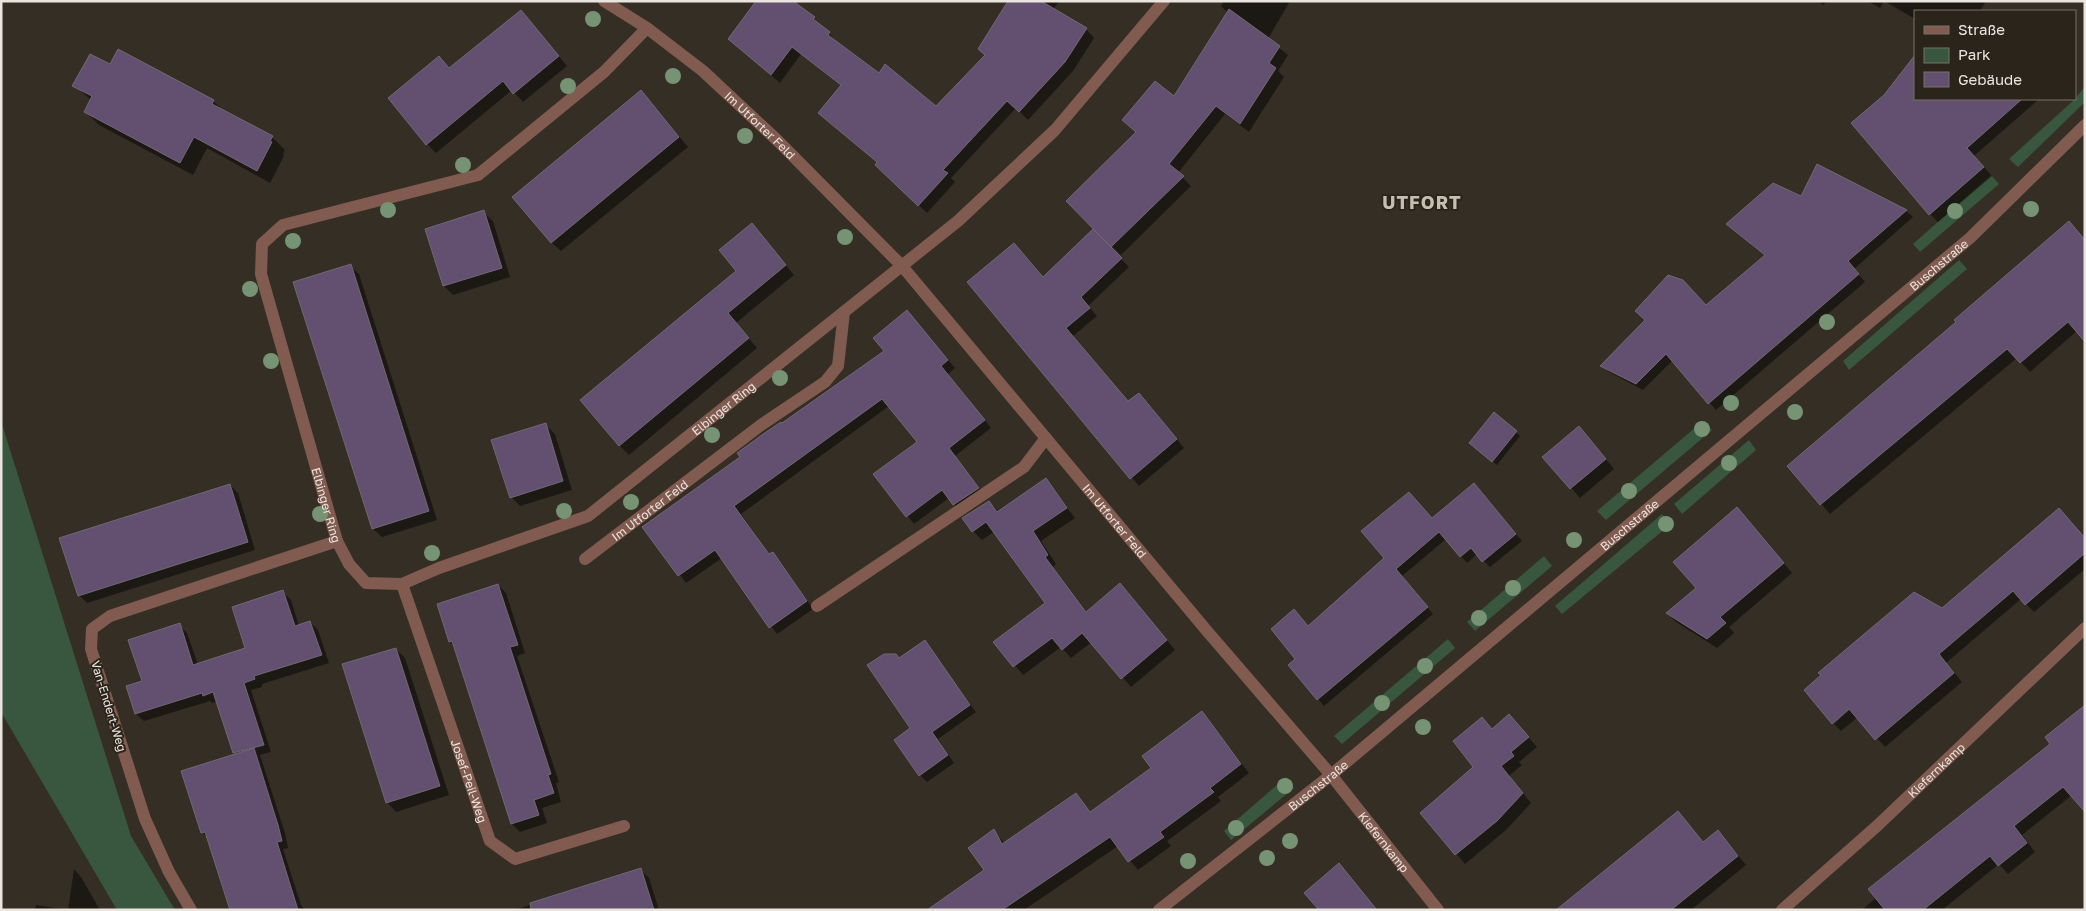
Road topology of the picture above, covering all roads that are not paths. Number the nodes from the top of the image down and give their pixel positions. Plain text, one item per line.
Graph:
1 (604, 1) edge
2 (1164, 1) edge
3 (647, 28) junction
4 (2085, 125) edge
5 (902, 266) junction
6 (844, 312) junction
7 (1046, 438) junction
8 (337, 541) junction
9 (585, 559) dead end
10 (402, 584) junction
11 (817, 606) dead end
12 (2085, 628) edge
13 (1331, 775) junction
14 (624, 826) dead end
15 (191, 910) edge
16 (1160, 910) edge
17 (1438, 910) edge
18 (1782, 910) edge

1 - 3 street, Im Utforter Feld
2 - 5 street
3 - 5 street, Im Utforter Feld
3 - 8 street, Elbinger Ring
4 - 13 street, Buschstraße
5 - 6 street, Elbinger Ring
5 - 7 street, Im Utforter Feld
6 - 9 street, Im Utforter Feld
6 - 10 street, Elbinger Ring
7 - 11 street
7 - 13 street, Im Utforter Feld
8 - 10 street, Elbinger Ring
8 - 15 street, Van-Endert-Weg
10 - 14 street, Josef-Peil-Weg
12 - 18 street, Kiefernkamp
13 - 16 street, Buschstraße
13 - 17 street, Kiefernkamp

